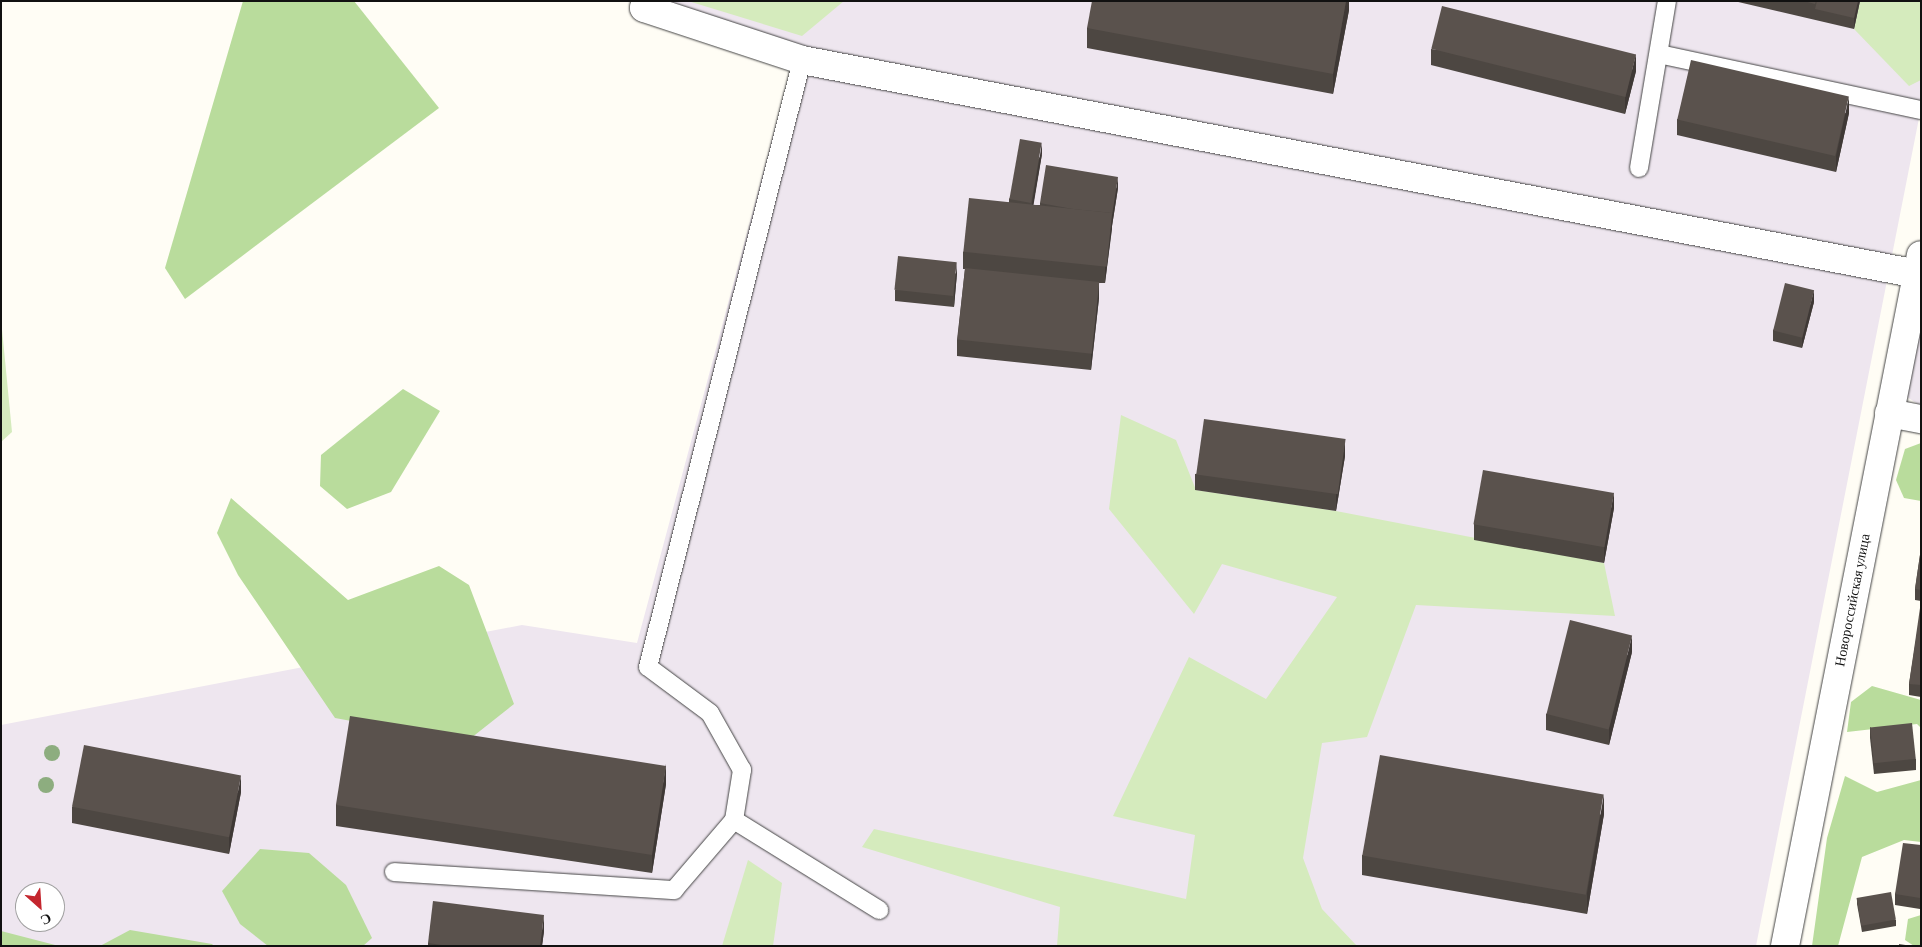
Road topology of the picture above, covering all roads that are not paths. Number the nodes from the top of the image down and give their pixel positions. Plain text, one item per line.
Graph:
1 (646, 1) edge
2 (1667, 1) edge
3 (1659, 54) junction
4 (802, 60) junction
5 (1921, 110) edge
6 (1639, 168) dead end
7 (1919, 264) edge
8 (1889, 413) junction
9 (1921, 419) edge
10 (734, 820) junction
11 (394, 872) dead end
12 (879, 910) dead end
13 (1785, 946) edge

1 - 4 street
2 - 3 lane
3 - 5 lane
3 - 6 lane
4 - 7 street
4 - 10 lane
7 - 8 street, Новороссийская улица
8 - 9 street
8 - 13 street, Новороссийская улица
10 - 11 lane
10 - 12 lane

